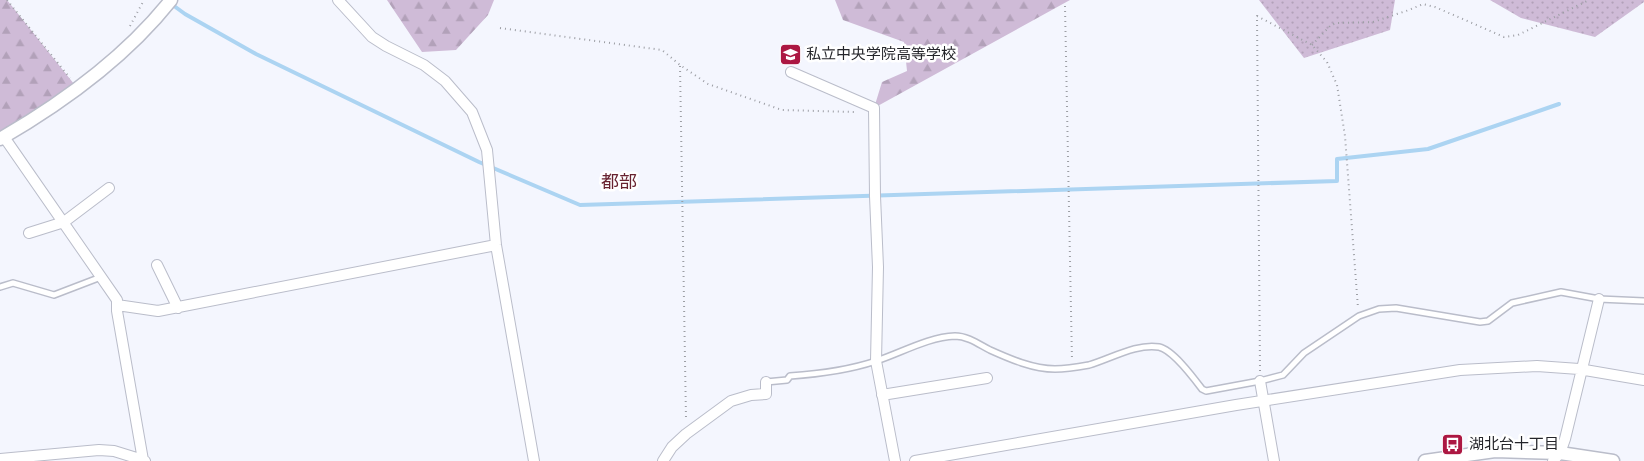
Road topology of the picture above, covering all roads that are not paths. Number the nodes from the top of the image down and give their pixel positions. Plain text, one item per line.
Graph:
1 (171, 0) edge
2 (338, 0) edge
3 (792, 72) dead end
4 (2, 138) edge
5 (109, 188) dead end
6 (64, 222) junction
7 (29, 233) dead end
8 (496, 245) junction
9 (157, 265) dead end
10 (102, 277) junction
11 (0, 287) edge
12 (1599, 299) junction
13 (1644, 301) edge
14 (117, 305) junction
15 (178, 308) junction
16 (876, 361) junction
17 (1583, 370) junction
18 (987, 378) dead end
19 (1644, 380) edge
20 (1260, 381) junction
21 (766, 382) joint
22 (882, 395) junction
23 (1263, 401) junction
24 (1556, 457) edge
25 (0, 459) edge
26 (144, 461) edge
27 (534, 461) edge
28 (663, 461) edge
29 (894, 461) edge
30 (915, 461) edge
31 (1274, 461) edge
32 (1425, 461) edge
33 (1613, 461) edge

1 - 4 street
2 - 8 street
3 - 16 street
4 - 6 street
5 - 6 street
6 - 7 street
6 - 10 street
8 - 15 street
8 - 27 street
9 - 15 street
10 - 11 lane
10 - 14 street
12 - 13 lane
12 - 17 street
12 - 20 lane
14 - 15 street
14 - 26 street
16 - 20 lane
16 - 21 lane
16 - 22 street
17 - 19 street
17 - 23 street
17 - 24 street
18 - 22 street
20 - 23 street
21 - 28 street
22 - 29 street
23 - 30 street
23 - 31 street
24 - 32 street
24 - 33 street
25 - 26 street

